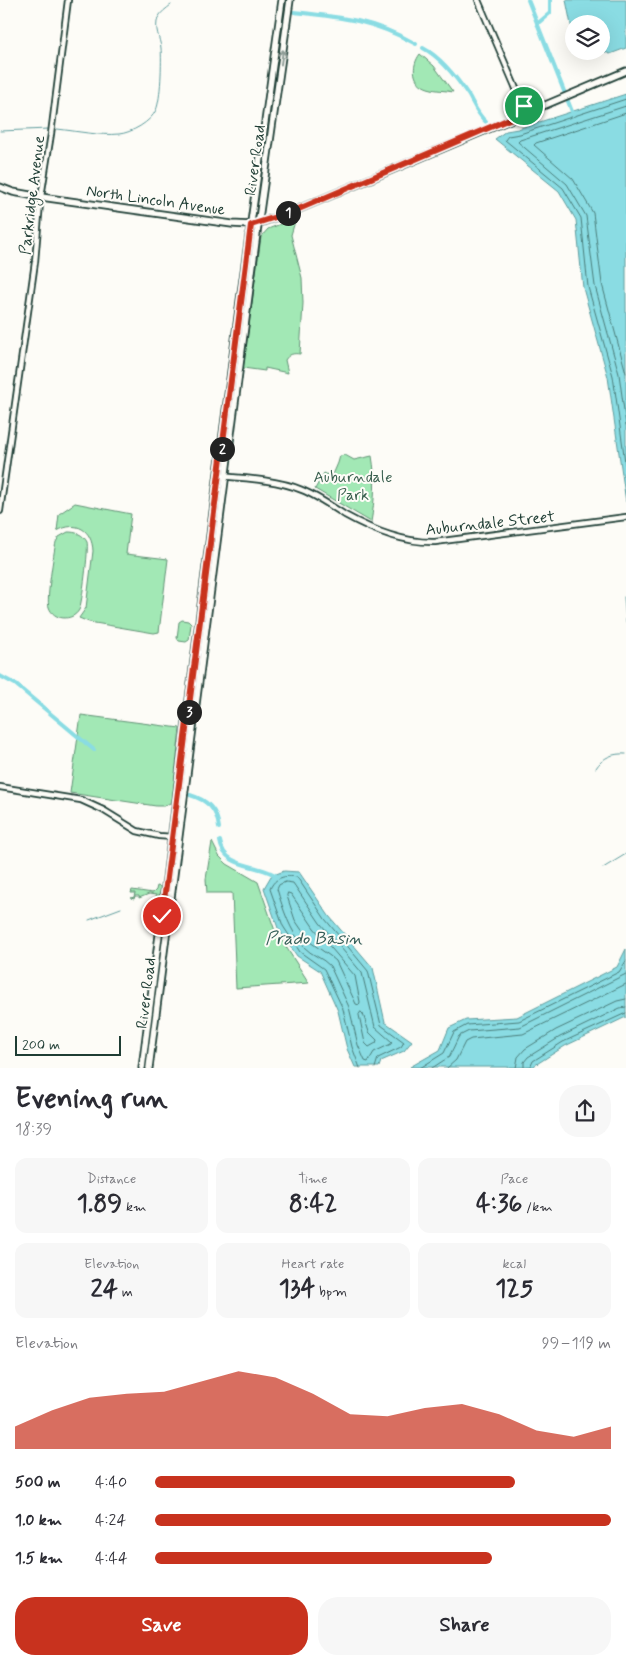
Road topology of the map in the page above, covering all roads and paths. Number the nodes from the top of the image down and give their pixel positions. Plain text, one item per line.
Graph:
1 (68, 0) edge
2 (282, 0) edge
3 (290, 0) edge
4 (478, 0) edge
5 (626, 70) edge
6 (526, 112) junction
7 (0, 187) edge
8 (41, 197) junction
9 (259, 224) junction
10 (251, 225) junction
11 (219, 476) junction
12 (226, 476) junction
13 (0, 511) edge
14 (626, 517) edge
15 (0, 787) edge
16 (176, 837) junction
17 (142, 1068) edge
18 (150, 1068) edge

1 - 8 street, Parkridge Avenue
2 - 10 main road, River Road
9 -> 3 main road, River Road
4 - 6 street
5 - 6 main road, North Lincoln Avenue
6 - 9 main road, North Lincoln Avenue
7 - 8 main road, North Lincoln Avenue
8 - 10 main road, North Lincoln Avenue
8 - 13 street, Parkridge Avenue
9 - 10 main road, North Lincoln Avenue
9 - 12 main road, River Road
10 - 11 main road, River Road
11 - 12 street, Auburndale Street
11 - 16 main road, River Road
12 - 14 street, Auburndale Street
12 - 16 main road, River Road
15 - 16 street
16 - 17 main road, River Road
16 - 18 main road, River Road

